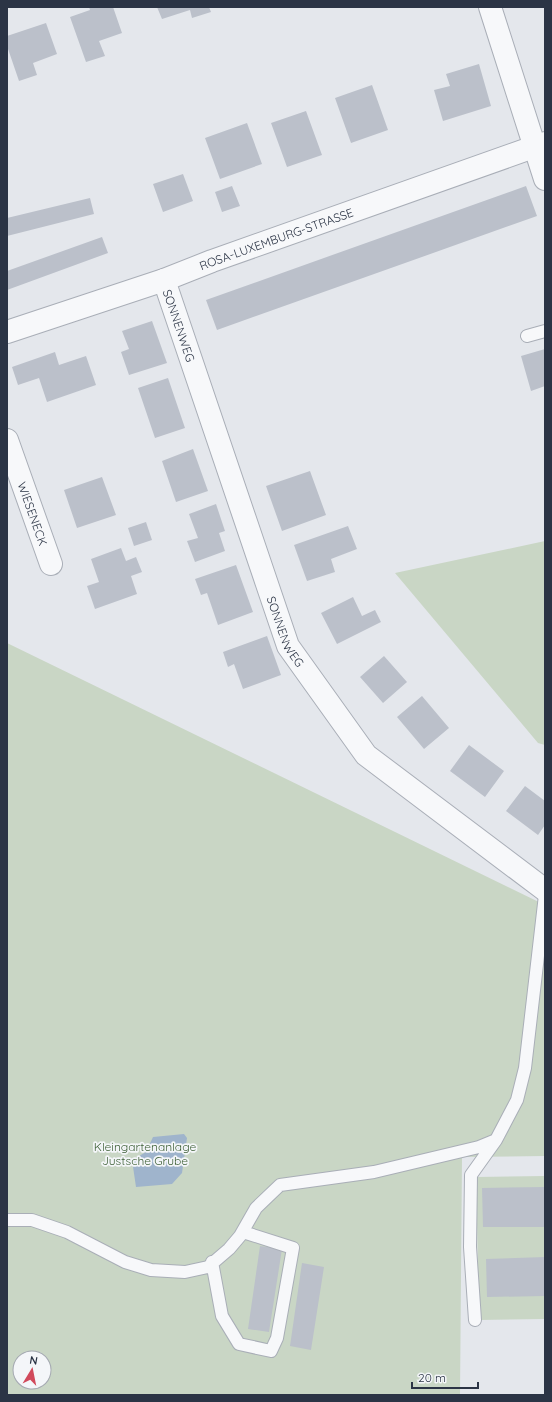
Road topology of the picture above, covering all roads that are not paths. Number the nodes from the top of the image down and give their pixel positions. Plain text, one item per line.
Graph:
1 (490, 7) edge
2 (540, 145) edge
3 (545, 179) edge
4 (164, 280) junction
5 (545, 331) edge
6 (7, 332) edge
7 (527, 336) dead end
8 (7, 440) edge
9 (51, 564) dead end
10 (545, 890) edge
11 (545, 895) edge
12 (496, 1140) junction
13 (7, 1220) edge
14 (243, 1232) junction
15 (212, 1262) junction
16 (475, 1320) dead end

1 - 2 street
2 - 3 street
2 - 4 street, ROSA-LUXEMBURG-STRASSE
4 - 6 street, ROSA-LUXEMBURG-STRASSE
4 - 10 street, SONNENWEG
5 - 7 lane
8 - 9 street, WIESENECK
11 - 12 lane
12 - 14 lane
12 - 16 lane
13 - 15 lane
14 - 15 lane
14 - 15 lane

